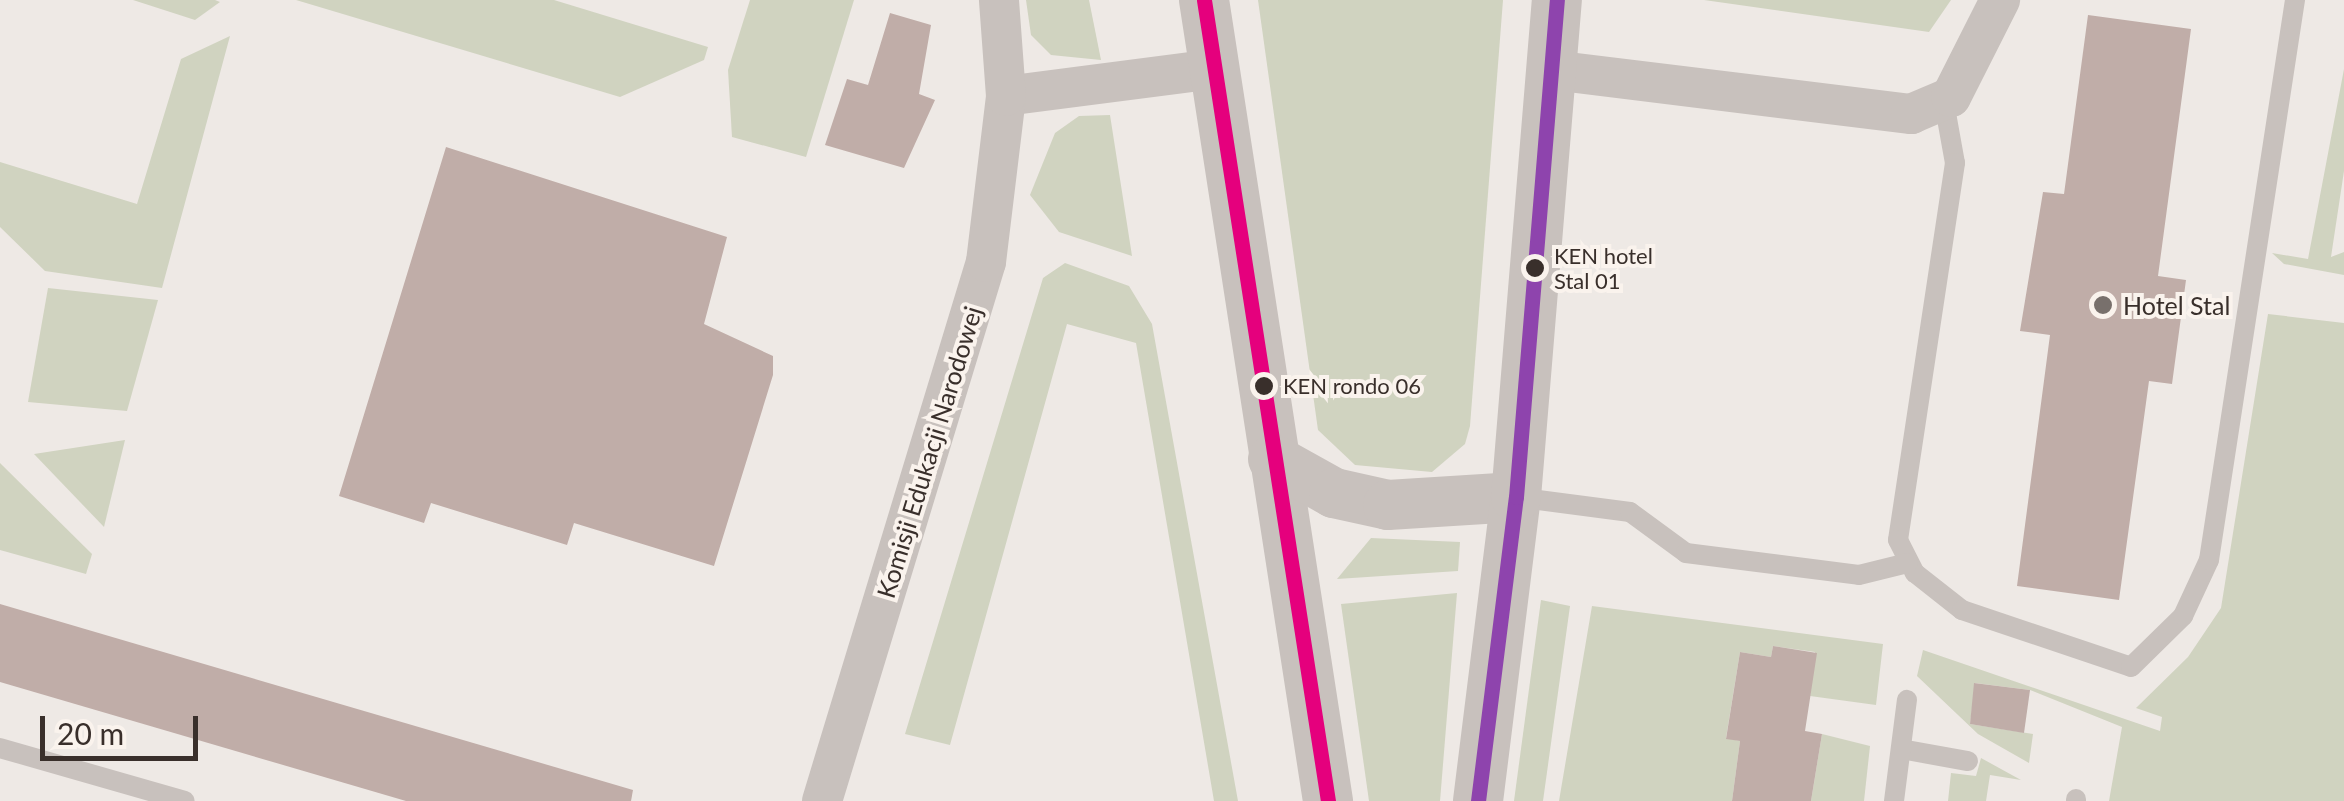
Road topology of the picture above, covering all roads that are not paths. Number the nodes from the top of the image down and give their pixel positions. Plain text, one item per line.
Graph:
1 (998, 0) edge
2 (1204, 0) edge
3 (1557, 0) edge
4 (2000, 0) edge
5 (2295, 0) edge
6 (1216, 69) junction
7 (1552, 70) junction
8 (1006, 96) junction
9 (1944, 102) junction
10 (1273, 459) junction
11 (1516, 497) junction
12 (1908, 563) junction
13 (1907, 700) dead end
14 (0, 748) edge
15 (1900, 749) junction
16 (1968, 761) dead end
17 (184, 801) edge
18 (822, 801) edge
19 (1328, 801) edge
20 (1478, 801) edge
21 (1894, 801) edge

1 - 8 street, Komisji Edukacji Narodowej
2 - 6 street
3 - 7 street
4 - 9 street
5 - 12 lane
6 - 8 street
6 - 10 street
7 - 9 street
7 - 11 street
8 - 18 street, Komisji Edukacji Narodowej
9 - 12 lane
10 - 11 street
10 - 19 street
11 - 12 lane
11 - 20 street
13 - 15 lane
14 - 17 lane
15 - 16 lane
15 - 21 lane

